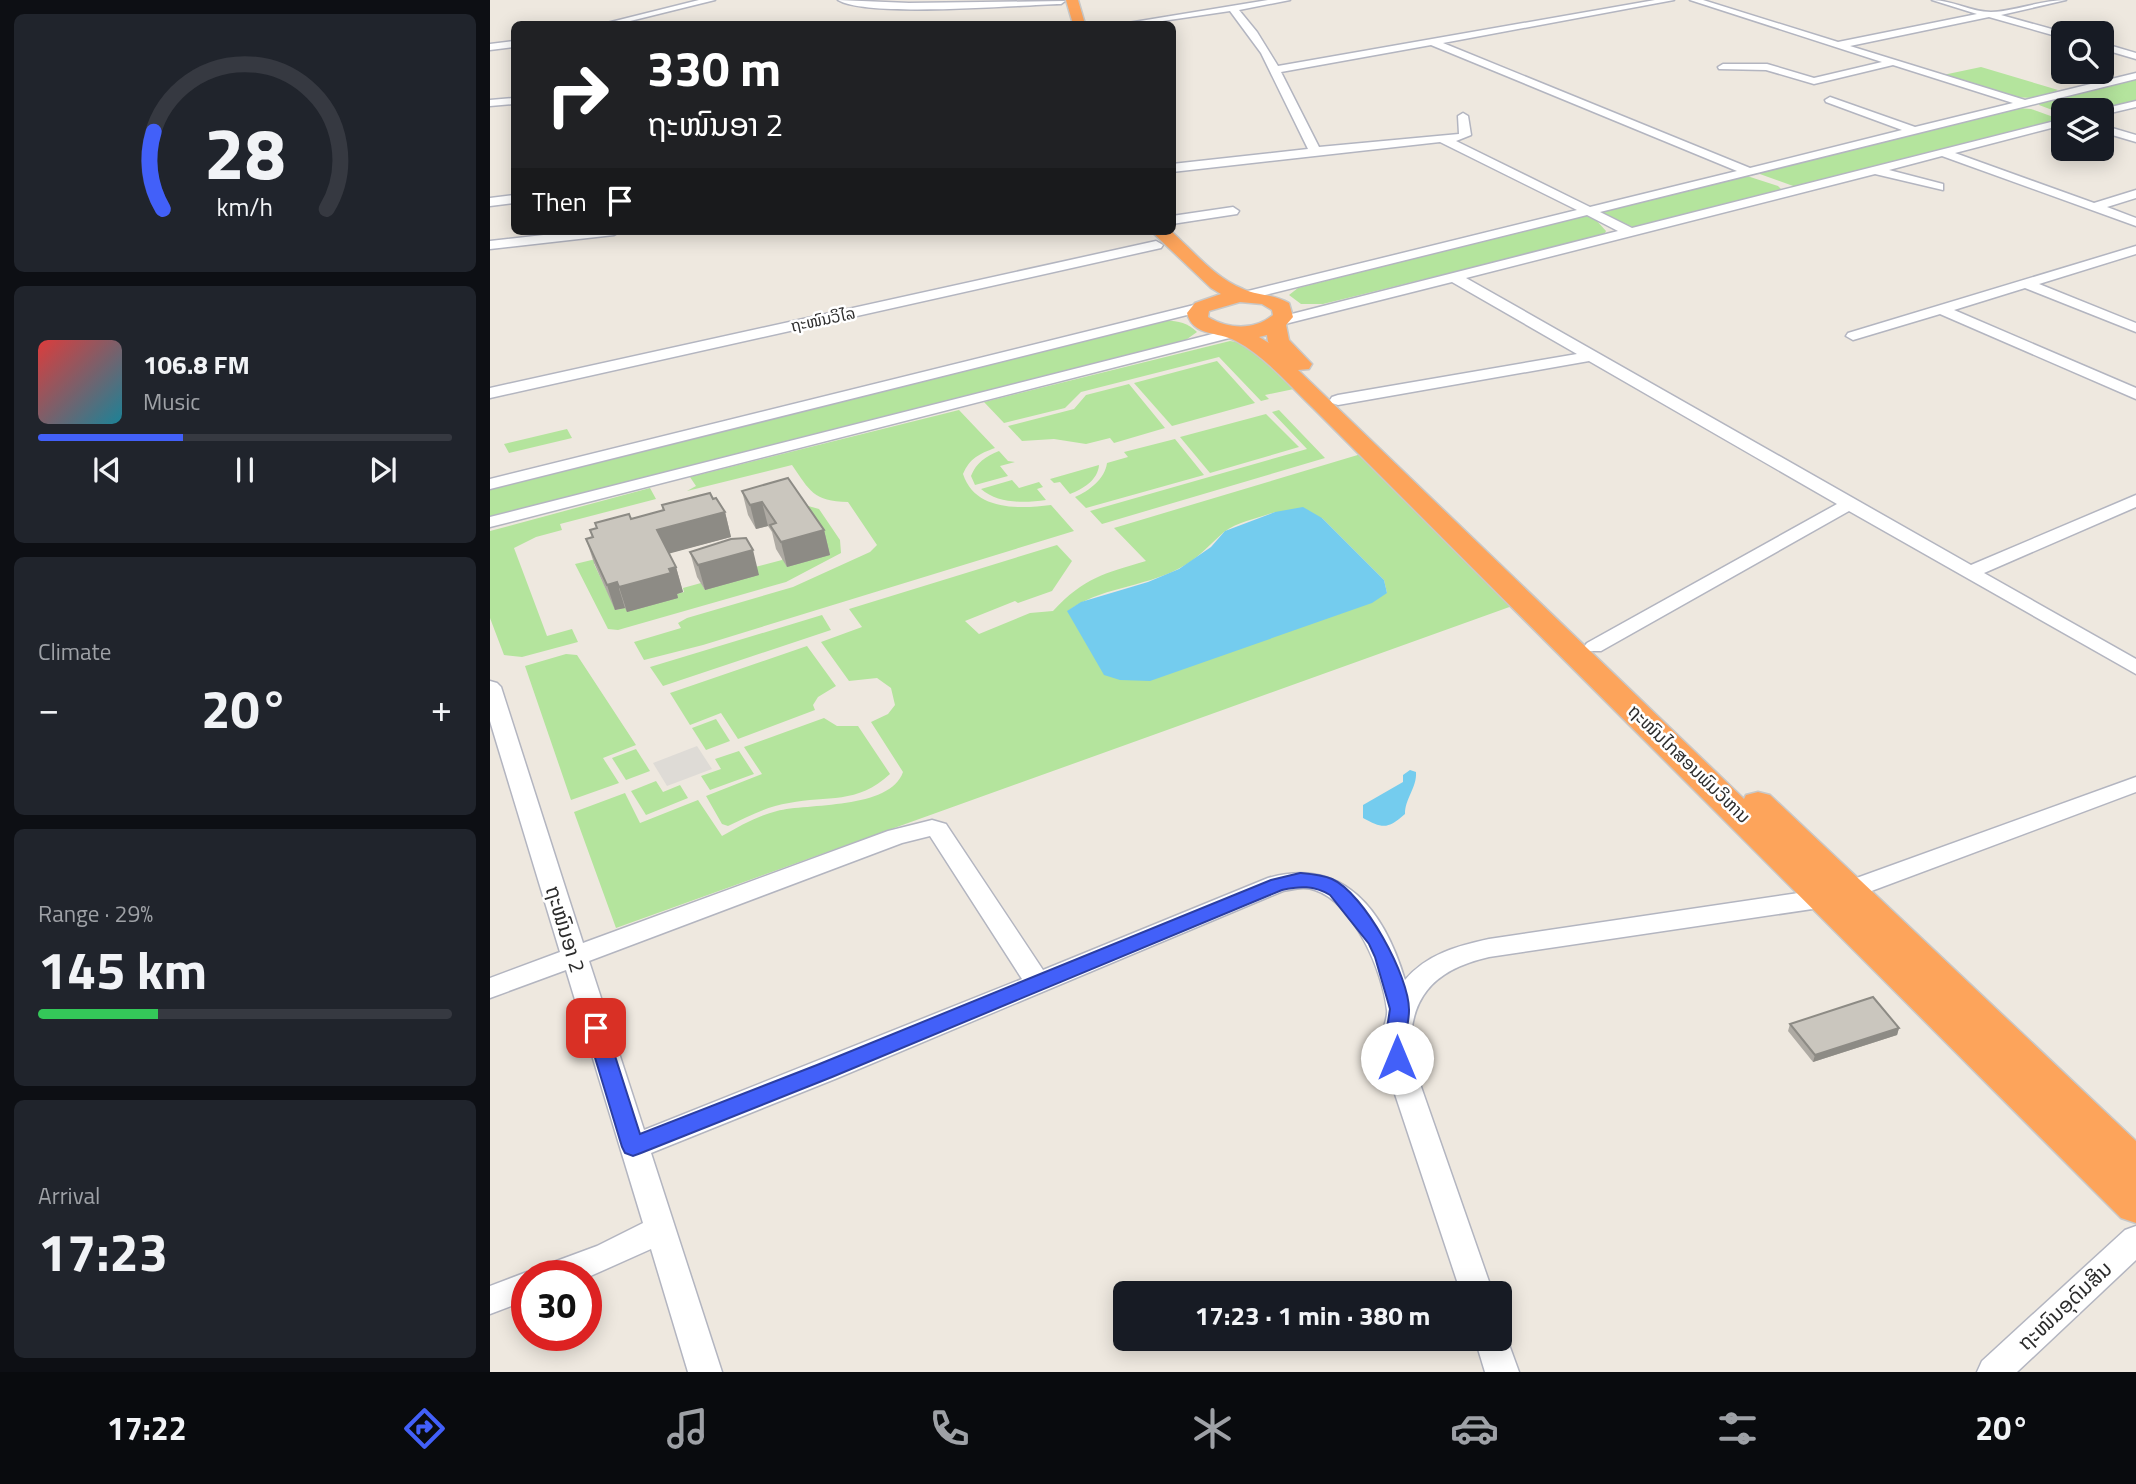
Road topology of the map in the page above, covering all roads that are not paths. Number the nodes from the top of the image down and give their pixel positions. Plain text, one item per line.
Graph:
1 (711, 0) edge
2 (842, 0) edge
3 (1061, 0) edge
4 (1072, 0) edge
5 (1204, 0) edge
6 (1286, 0) edge
7 (1670, 0) edge
8 (1694, 0) edge
9 (1936, 0) edge
10 (2062, 0) edge
11 (1228, 9) junction
12 (1988, 14) junction
13 (621, 21) edge
14 (1067, 21) edge
15 (1078, 21) edge
16 (1147, 21) edge
17 (2051, 32) edge
18 (1432, 43) junction
19 (511, 44) edge
20 (1835, 45) junction
21 (490, 47) edge
22 (2114, 49) edge
23 (2136, 55) edge
24 (1892, 63) junction
25 (1723, 67) dead end
26 (1273, 70) junction
27 (2136, 76) edge
28 (1830, 100) dead end
29 (511, 101) edge
30 (490, 103) edge
31 (2024, 104) junction
32 (2136, 104) edge
33 (2114, 110) edge
34 (2051, 112) edge
35 (1463, 116) dead end
36 (2051, 125) edge
37 (1912, 130) junction
38 (2114, 132) edge
39 (1442, 138) junction
40 (2136, 139) edge
41 (1315, 152) junction
42 (1941, 152) junction
43 (1176, 168) edge
44 (1873, 170) junction
45 (1747, 171) junction
46 (1939, 187) dead end
47 (2136, 194) edge
48 (511, 199) edge
49 (490, 202) edge
50 (2094, 207) junction
51 (1586, 210) junction
52 (1233, 211) dead end
53 (1176, 219) edge
54 (2136, 222) edge
55 (1630, 232) junction
56 (579, 235) edge
57 (1153, 236) edge
58 (490, 245) edge
59 (2136, 250) edge
60 (1454, 277) junction
61 (2025, 283) junction
62 (1242, 296) junction
63 (1204, 305) junction
64 (1941, 309) junction
65 (1278, 322) junction
66 (2136, 328) edge
67 (1236, 332) junction
68 (1853, 336) dead end
69 (1591, 356) junction
70 (490, 393) edge
71 (2136, 394) edge
72 (1327, 396) junction
73 (490, 484) edge
74 (2136, 500) edge
75 (1849, 504) junction
76 (490, 522) edge
77 (1969, 573) junction
78 (1594, 647) junction
79 (2136, 668) edge
80 (490, 687) edge
81 (2136, 784) edge
82 (1838, 894) junction
83 (574, 958) junction
84 (1038, 983) junction
85 (490, 988) edge
86 (1400, 1009) junction
87 (633, 1147) junction
88 (2136, 1167) edge
89 (2136, 1205) edge
90 (659, 1230) junction
91 (2136, 1240) edge
92 (597, 1260) edge
93 (1473, 1281) edge
94 (511, 1292) edge
95 (490, 1300) edge
96 (1495, 1351) edge
97 (705, 1372) edge
98 (1502, 1372) edge
99 (1994, 1372) edge

1 - 13 street
2 - 3 street
3 - 14 highway
4 - 15 highway
5 - 11 street
6 - 11 street
7 - 18 street
8 - 20 street
9 - 12 street
10 - 12 street
11 - 16 street
11 - 26 street
12 - 17 street
12 - 20 street
18 - 26 street
18 - 45 street
19 - 21 street
20 - 24 street
22 - 23 street
24 - 25 street
24 - 31 street
26 - 41 street
27 - 31 street
28 - 37 street
29 - 30 street
31 - 34 street
31 - 37 street
32 - 33 street
35 - 39 street
36 - 42 street
37 - 45 street
38 - 40 street
39 - 41 street
39 - 51 street
41 - 43 street
42 - 44 street
42 - 50 street
44 - 46 street
44 - 55 street
45 - 51 street
47 - 50 street
48 - 49 street
50 - 54 street
51 - 55 street
51 - 62 street
52 - 53 street
55 - 60 street
56 - 58 street
57 - 62 highway
57 - 63 highway
57 - 70 street, ຖະໜົນວິໄລ
59 - 61 street
60 - 65 street
60 - 69 street
61 - 64 street
61 - 66 street
62 - 63 highway
62 - 65 highway, ຖະໜົນໄກສອນພົມວິຫານ
63 - 67 highway
63 - 73 street
64 - 68 street
64 - 71 street
65 - 67 highway
65 - 72 highway, ຖະໜົນໄກສອນພົມວິຫານ
67 - 72 highway, ຖະໜົນໄກສອນພົມວິຫານ
67 - 76 street
69 - 72 street
69 - 75 street
72 - 78 highway, ຖະໜົນໄກສອນພົມວິຫານ
72 - 82 highway, ຖະໜົນໄກສອນພົມວິຫານ
74 - 77 street
75 - 77 street
75 - 78 street
77 - 79 street
78 - 82 highway, ຖະໜົນໄກສອນພົມວິຫານ
80 - 83 street, ຖະໜົນອາ 2
81 - 82 street
82 - 86 street
82 - 88 highway, ຖະໜົນໄກສອນພົມວິຫານ
82 - 89 highway, ຖະໜົນໄກສອນພົມວິຫານ
83 - 84 street
83 - 85 street
83 - 87 street, ຖະໜົນອາ 2
84 - 86 street
84 - 87 street
86 - 93 street
87 - 90 street, ຖະໜົນອາ 2
90 - 92 street
90 - 97 street, ຖະໜົນອາ 2
91 - 99 street, ຖະໜົນອຸດົມສິນ
94 - 95 street
96 - 98 street

